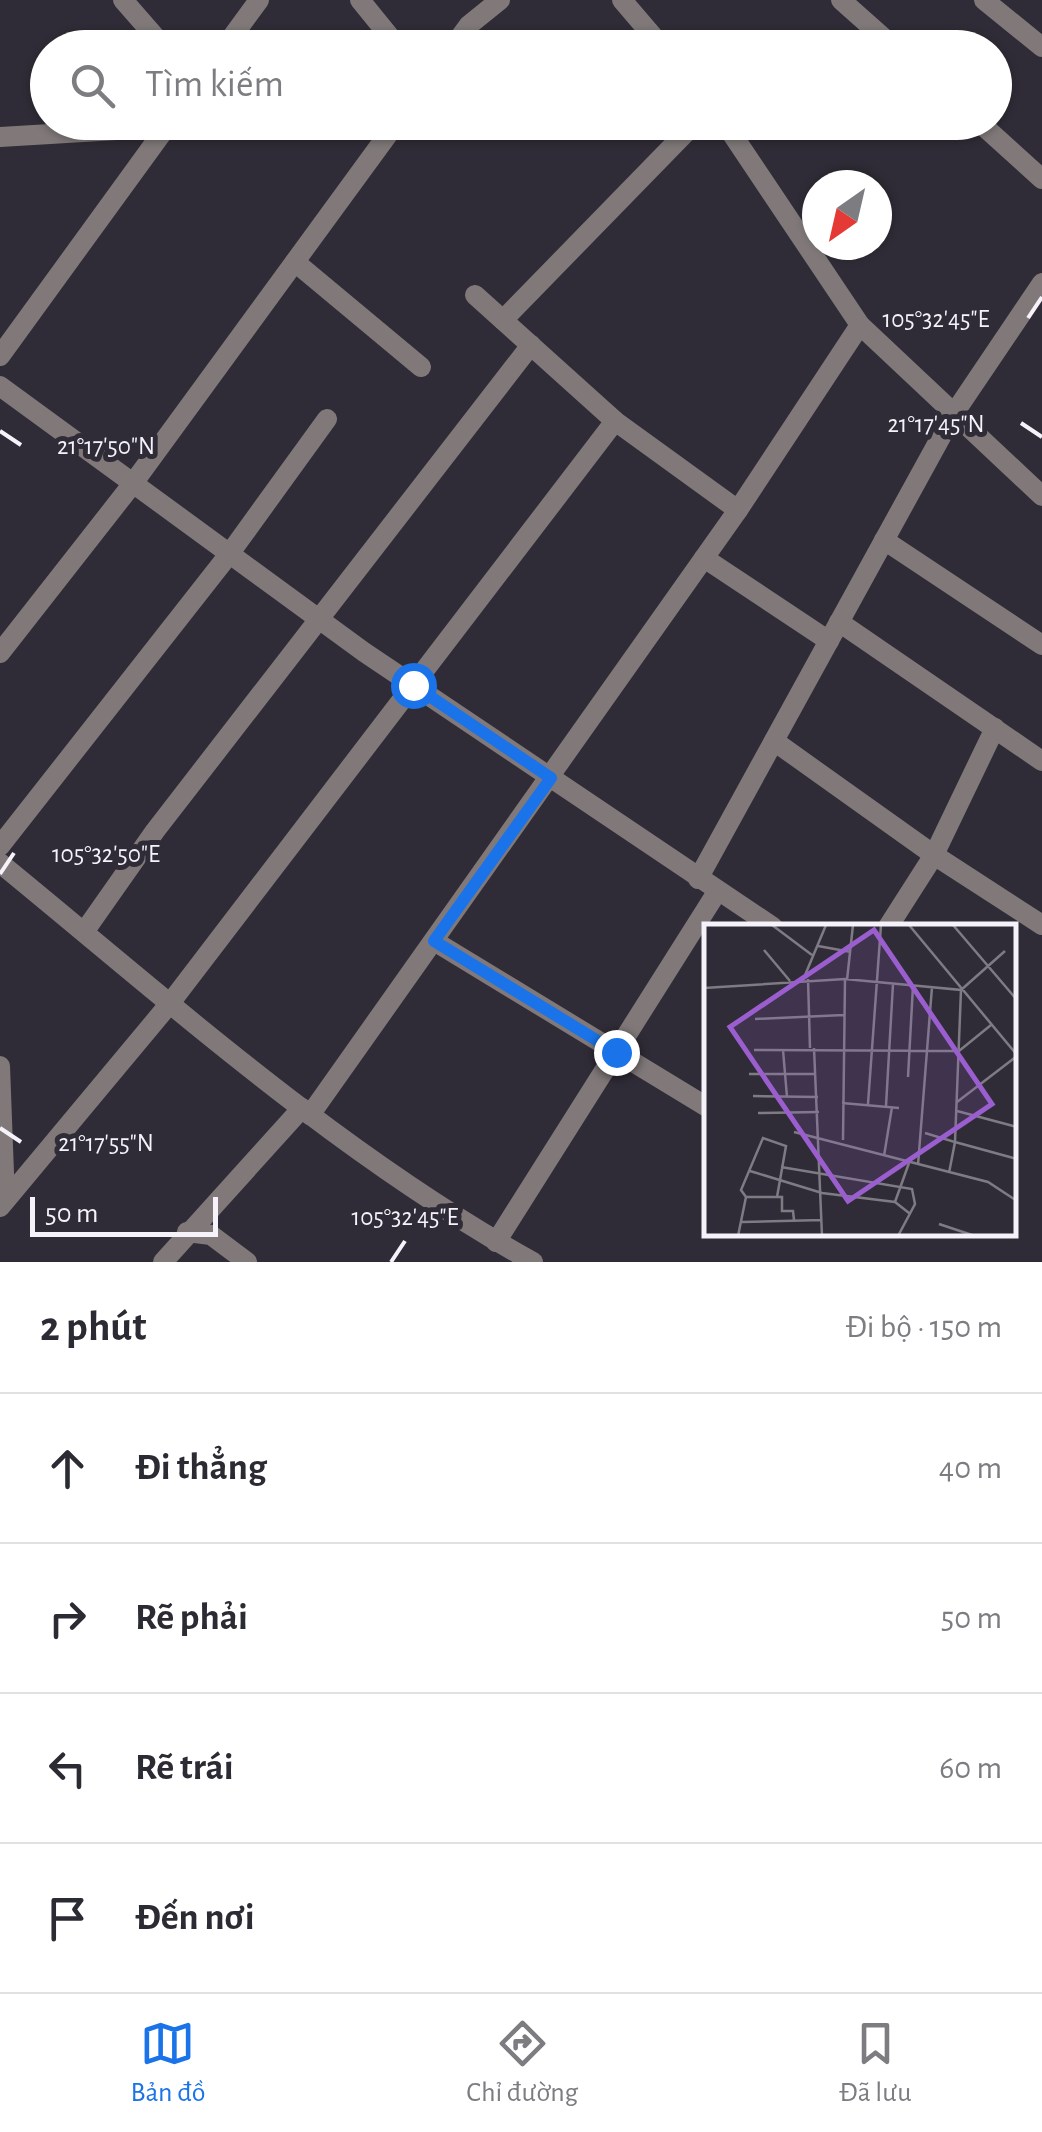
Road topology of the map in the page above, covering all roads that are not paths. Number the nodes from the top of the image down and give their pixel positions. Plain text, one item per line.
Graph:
1 (122, 0) edge
2 (259, 0) edge
3 (360, 0) edge
4 (500, 0) edge
5 (622, 0) edge
6 (841, 0) edge
7 (984, 0) edge
8 (148, 30) edge
9 (237, 30) edge
10 (384, 30) edge
11 (465, 30) edge
12 (648, 30) edge
13 (874, 30) edge
14 (1042, 48) edge
15 (30, 136) edge
16 (0, 138) edge
17 (157, 140) edge
18 (384, 140) edge
19 (678, 140) edge
20 (736, 140) edge
21 (999, 140) edge
22 (1042, 179) edge
23 (295, 262) junction
24 (1042, 283) edge
25 (474, 294) dead end
26 (503, 320) junction
27 (860, 325) junction
28 (531, 345) junction
29 (0, 356) edge
30 (421, 368) dead end
31 (0, 386) edge
32 (953, 415) junction
33 (327, 419) dead end
34 (615, 420) junction
35 (134, 482) junction
36 (1042, 496) edge
37 (738, 510) junction
38 (884, 540) junction
39 (230, 553) junction
40 (704, 558) junction
41 (319, 618) junction
42 (840, 622) junction
43 (829, 641) junction
44 (1042, 644) edge
45 (0, 653) edge
46 (413, 685) junction
47 (995, 728) junction
48 (774, 741) junction
49 (1042, 761) edge
50 (551, 778) junction
51 (0, 846) edge
52 (934, 854) junction
53 (0, 863) edge
54 (698, 879) junction
55 (718, 892) junction
56 (768, 924) edge
57 (890, 924) edge
58 (1042, 925) edge
59 (84, 932) junction
60 (434, 941) junction
61 (171, 1002) junction
62 (616, 1052) junction
63 (0, 1066) edge
64 (704, 1105) edge
65 (306, 1112) junction
66 (3, 1203) edge
67 (187, 1232) junction
68 (496, 1242) junction
69 (525, 1260) edge
70 (163, 1262) edge
71 (246, 1262) edge

1 - 8 street
2 - 9 street
3 - 10 street
4 - 11 street
5 - 12 street
6 - 13 street
7 - 14 street
15 - 16 street
17 - 29 street
18 - 23 street
19 - 26 street
20 - 27 street
21 - 22 street
23 - 30 street
23 - 35 street
24 - 32 street
25 - 26 street
26 - 28 street
27 - 32 street
27 - 37 street
28 - 34 street
28 - 41 street
31 - 35 street
32 - 36 street
32 - 38 street
33 - 39 street
34 - 37 street
34 - 46 street
35 - 39 street
35 - 45 street
37 - 40 street
38 - 42 street
38 - 44 street
39 - 41 street
39 - 51 street
40 - 43 street
40 - 50 street
41 - 46 street
41 - 59 street
42 - 43 street
42 - 47 street
43 - 48 street
46 - 50 street
46 - 61 street
47 - 49 street
47 - 52 street
48 - 52 street
48 - 54 street
50 - 54 street
50 - 60 street
52 - 57 street
52 - 58 street
53 - 59 street
54 - 55 street
55 - 56 street
55 - 62 street
59 - 61 street
60 - 62 street
60 - 65 street
61 - 65 street
61 - 66 street
62 - 64 street
62 - 68 street
63 - 66 street
65 - 67 street
65 - 68 street
67 - 70 street
67 - 71 street
68 - 69 street

